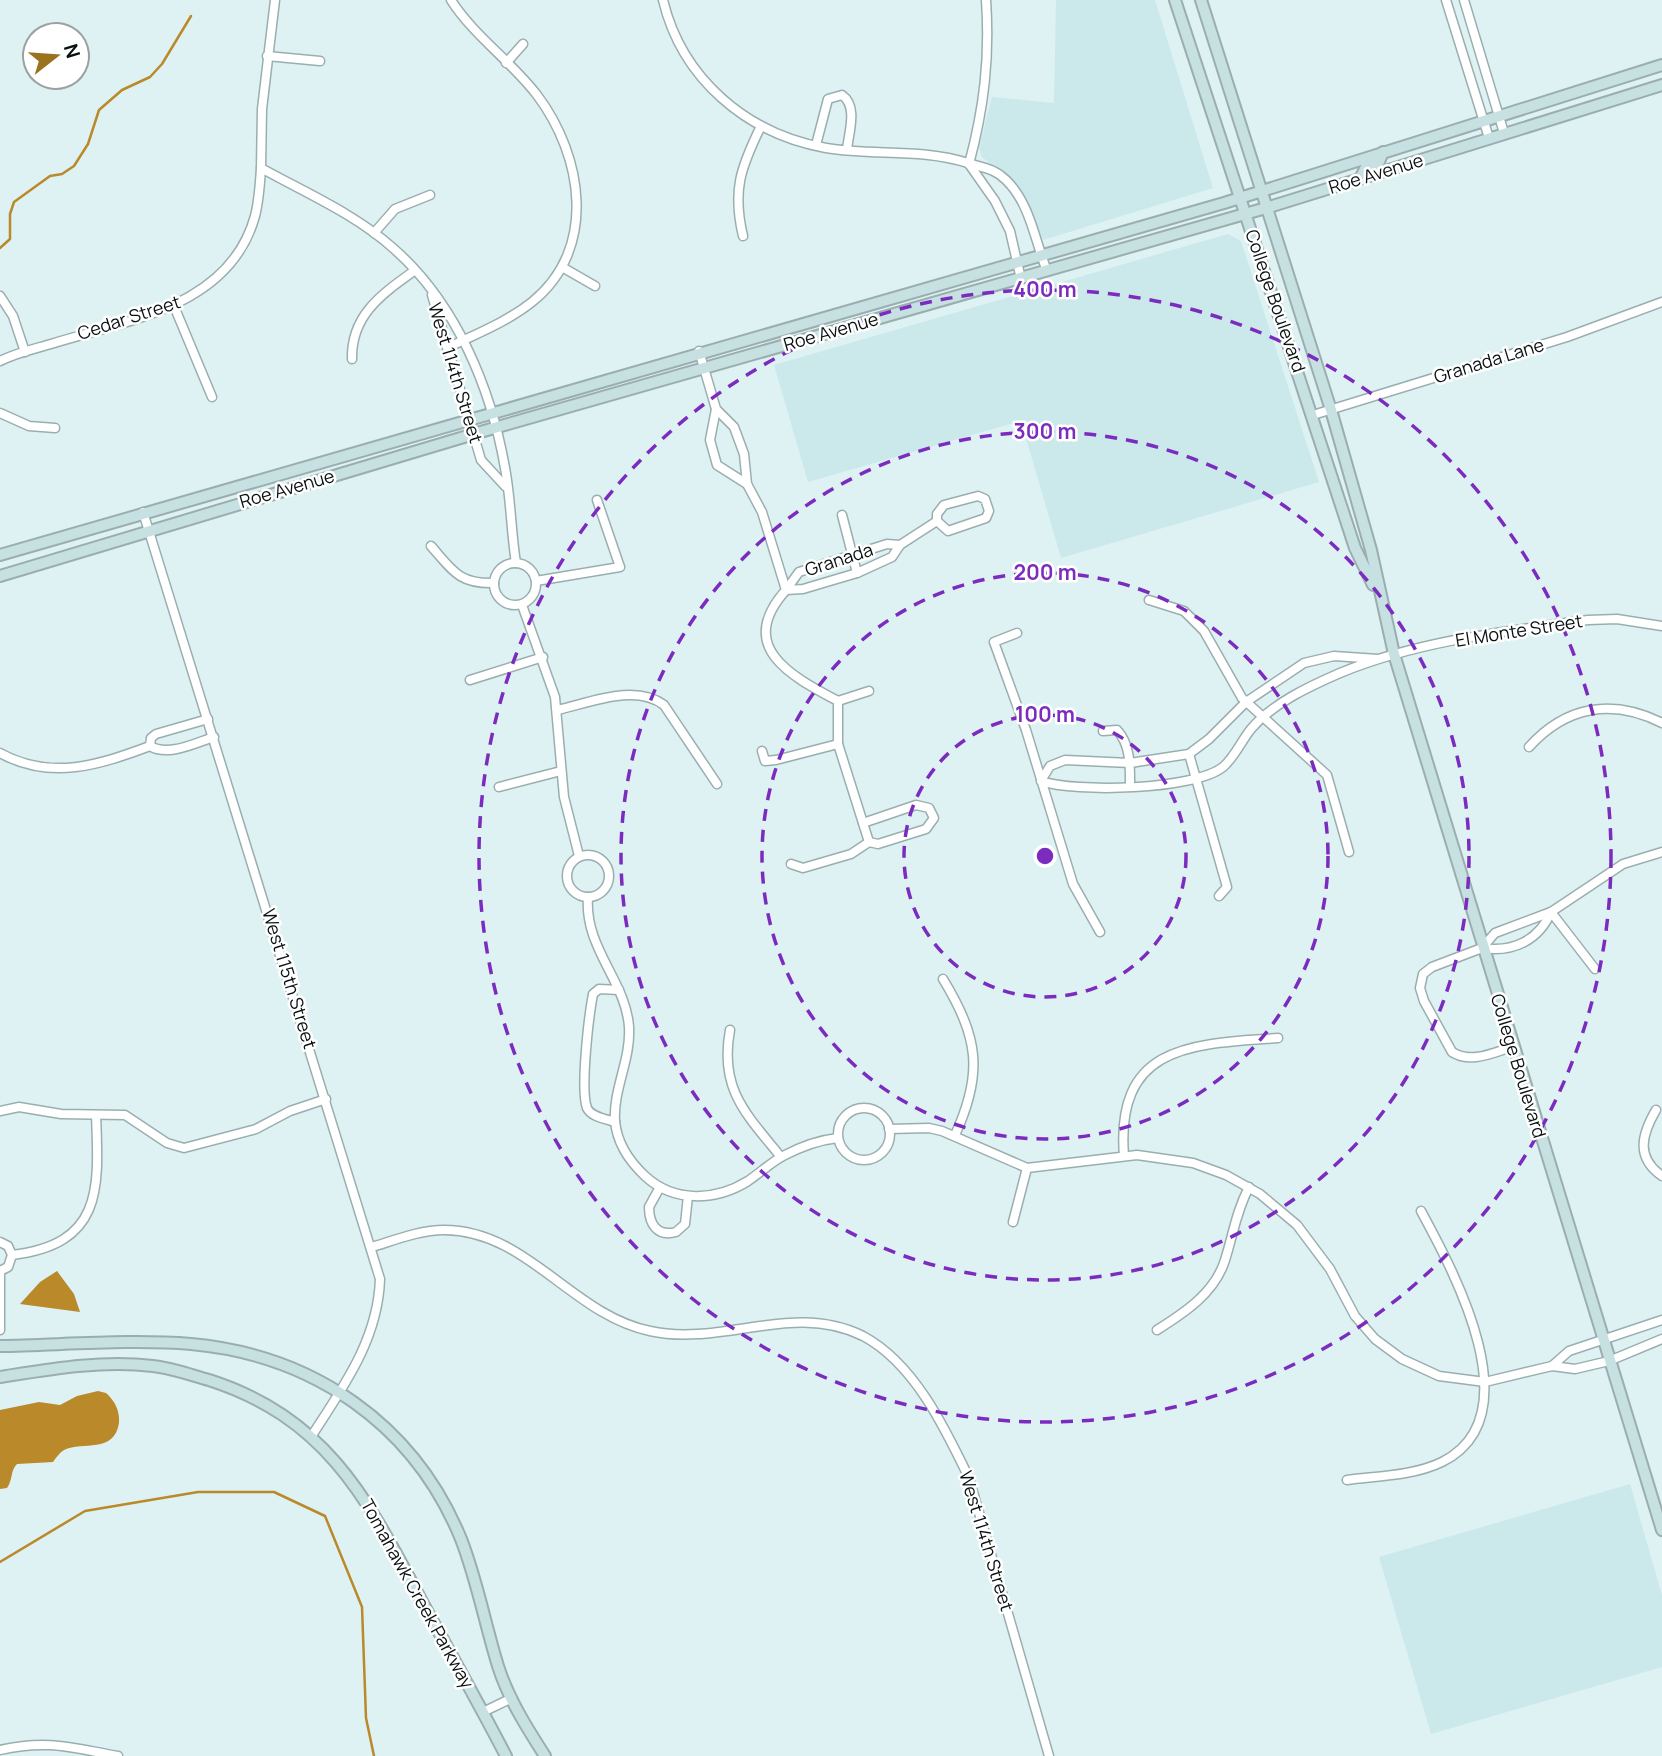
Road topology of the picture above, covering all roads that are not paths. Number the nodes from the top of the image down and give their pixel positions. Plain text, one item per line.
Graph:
1 (275, 0) edge
2 (451, 0) edge
3 (663, 0) edge
4 (986, 0) edge
5 (1175, 0) edge
6 (1201, 0) edge
7 (1464, 2) edge
8 (1447, 4) edge
9 (523, 44) dead end
10 (267, 56) junction
11 (320, 61) dead end
12 (506, 62) junction
13 (1662, 65) edge
14 (1662, 85) edge
15 (1499, 115) junction
16 (1483, 120) junction
17 (761, 125) junction
18 (1504, 133) junction
19 (1489, 138) junction
20 (1410, 143) junction
21 (816, 145) junction
22 (847, 149) junction
23 (1383, 152) junction
24 (969, 164) junction
25 (261, 168) junction
26 (1390, 170) junction
27 (1360, 179) junction
28 (1261, 191) junction
29 (430, 195) dead end
30 (1240, 198) junction
31 (1266, 208) junction
32 (1245, 214) junction
33 (373, 233) junction
34 (743, 236) dead end
35 (1041, 256) junction
36 (1016, 263) junction
37 (562, 267) junction
38 (414, 271) junction
39 (1046, 271) junction
40 (1021, 279) junction
41 (595, 286) dead end
42 (431, 292) junction
43 (0, 296) edge
44 (1662, 302) edge
45 (174, 306) junction
46 (463, 340) junction
47 (447, 348) junction
48 (699, 351) junction
49 (25, 352) junction
50 (352, 359) dead end
51 (0, 361) edge
52 (704, 367) junction
53 (212, 397) dead end
54 (716, 410) junction
55 (1331, 410) junction
56 (490, 412) junction
57 (0, 413) edge
58 (1313, 415) junction
59 (467, 418) junction
60 (55, 428) dead end
61 (494, 428) junction
62 (472, 434) junction
63 (747, 484) junction
64 (505, 486) junction
65 (597, 500) dead end
66 (143, 512) junction
67 (842, 516) dead end
68 (937, 521) junction
69 (149, 530) junction
70 (900, 545) junction
71 (431, 546) dead end
72 (854, 554) junction
73 (0, 555) edge
74 (516, 563) junction
75 (857, 573) junction
76 (0, 576) edge
77 (536, 581) junction
78 (494, 583) junction
79 (786, 590) junction
80 (1149, 600) dead end
81 (1380, 601) junction
82 (522, 605) junction
83 (1662, 626) edge
84 (1017, 633) dead end
85 (1394, 653) junction
86 (542, 657) junction
87 (1378, 659) junction
88 (470, 680) dead end
89 (869, 691) dead end
90 (838, 701) junction
91 (1246, 702) junction
92 (557, 710) junction
93 (1263, 717) junction
94 (208, 719) junction
95 (1662, 723) edge
96 (1103, 731) dead end
97 (214, 737) junction
98 (838, 744) junction
99 (150, 747) junction
100 (1529, 747) dead end
101 (762, 751) dead end
102 (0, 753) edge
103 (1189, 754) junction
104 (1130, 764) junction
105 (561, 771) junction
106 (1196, 778) junction
107 (1041, 781) junction
108 (717, 784) dead end
109 (1130, 786) junction
110 (499, 787) dead end
111 (863, 822) junction
112 (869, 842) junction
113 (1349, 852) dead end
114 (1662, 852) edge
115 (579, 856) junction
116 (791, 864) dead end
117 (1219, 896) dead end
118 (588, 897) junction
119 (1551, 912) junction
120 (1100, 932) dead end
121 (1482, 948) junction
122 (1595, 969) dead end
123 (943, 979) dead end
124 (619, 990) junction
125 (730, 1030) dead end
126 (1278, 1038) dead end
127 (1512, 1047) junction
128 (326, 1100) junction
129 (1656, 1110) dead end
130 (0, 1111) edge
131 (96, 1115) junction
132 (615, 1122) junction
133 (889, 1129) junction
134 (955, 1135) junction
135 (838, 1138) junction
136 (1124, 1156) junction
137 (781, 1157) junction
138 (1027, 1168) junction
139 (1662, 1176) edge
140 (660, 1187) junction
141 (1249, 1187) junction
142 (688, 1196) junction
143 (1421, 1211) dead end
144 (1013, 1222) dead end
145 (0, 1242) edge
146 (372, 1247) junction
147 (12, 1255) junction
148 (0, 1271) edge
149 (1662, 1321) edge
150 (0, 1330) edge
151 (1157, 1330) dead end
152 (1603, 1339) junction
153 (1662, 1339) edge
154 (0, 1346) edge
155 (1609, 1361) junction
156 (1552, 1366) junction
157 (0, 1377) edge
158 (1485, 1382) junction
159 (340, 1391) junction
160 (311, 1437) junction
161 (1346, 1479) dead end
162 (1662, 1530) edge
163 (512, 1698) junction
164 (483, 1712) junction
165 (0, 1750) edge
166 (103, 1755) edge
167 (118, 1756) edge
168 (506, 1756) edge
169 (545, 1756) edge
170 (1049, 1756) edge

1 - 10 street
2 - 12 street
3 - 17 street
4 - 24 street
5 - 30 main road, College Boulevard
6 - 28 main road, College Boulevard
7 - 8 street
7 - 15 street
8 - 16 street
9 - 12 street
10 - 11 street
10 - 25 street
12 - 37 street
13 - 15 main road, Roe Avenue
14 - 18 main road, Roe Avenue
15 - 16 main road, Roe Avenue
15 - 18 street
16 - 19 street
16 - 20 main road, Roe Avenue
17 - 21 street
17 - 34 street
18 - 19 main road, Roe Avenue
19 - 26 main road, Roe Avenue
20 - 23 main road, Roe Avenue
20 - 26 main road
21 - 22 street
21 - 22 street
22 - 24 street
23 - 27 main road
23 - 28 main road, Roe Avenue
24 - 35 street
24 - 36 street
25 - 33 street, West 114th Street
25 - 45 street, Cedar Street
26 - 27 main road, Roe Avenue
27 - 31 main road, Roe Avenue
28 - 30 main road, Roe Avenue
28 - 31 main road, College Boulevard
29 - 33 street
30 - 32 main road, College Boulevard
30 - 35 main road, Roe Avenue
31 - 32 main road, Roe Avenue
31 - 55 main road, College Boulevard
32 - 39 main road, Roe Avenue
32 - 58 main road, College Boulevard
33 - 38 street, West 114th Street
35 - 36 main road, Roe Avenue
35 - 39 street
36 - 40 street
36 - 48 main road, Roe Avenue
37 - 41 street
37 - 46 street
38 - 42 street, West 114th Street
38 - 50 street
39 - 40 main road, Roe Avenue
40 - 52 main road, Roe Avenue
42 - 46 street, West 114th Street
42 - 47 street, West 114th Street
43 - 49 street
44 - 55 street, Granada Lane
45 - 49 street, Cedar Street
45 - 53 street
46 - 47 street
46 - 56 street, West 114th Street
47 - 59 street, West 114th Street
48 - 52 street
48 - 56 main road, Roe Avenue
49 - 51 street, Cedar Street
52 - 54 street
52 - 61 main road, Roe Avenue
54 - 63 street
54 - 63 street
55 - 58 street, Granada Lane
55 - 81 main road, College Boulevard
56 - 59 main road, Roe Avenue
56 - 61 street, West 114th Street
57 - 60 street
58 - 81 main road, College Boulevard
59 - 62 street, West 114th Street
59 - 66 main road, Roe Avenue
61 - 62 main road, Roe Avenue
61 - 64 street, West 114th Street
62 - 64 street, West 114th Street
62 - 69 main road, Roe Avenue
63 - 79 street
64 - 74 street, West 114th Street
65 - 77 street
66 - 69 street, West 115th Street
66 - 73 main road, Roe Avenue
67 - 72 street
68 - 68 street
68 - 70 street
69 - 76 main road, Roe Avenue
69 - 94 street, West 115th Street
70 - 72 street, Granada
70 - 75 street
71 - 78 street
72 - 75 street
72 - 79 street, Granada
74 - 77 street
74 - 78 street
75 - 79 street
77 - 82 street
78 - 82 street
79 - 90 street, Granada
80 - 91 street
81 - 85 main road, College Boulevard
82 - 86 street
83 - 85 street, El Monte Street
84 - 107 street
85 - 87 street, El Monte Street
85 - 121 main road, College Boulevard
86 - 88 street
86 - 92 street
87 - 91 street, El Monte Street
87 - 93 street, El Monte Street
89 - 90 street
90 - 98 street
91 - 93 street
91 - 103 street, El Monte Street
92 - 105 street
92 - 108 street
93 - 106 street, El Monte Street
93 - 113 street
94 - 97 street, West 115th Street
94 - 99 street
95 - 100 street
96 - 104 street
97 - 99 street
97 - 128 street, West 115th Street
98 - 101 street
98 - 111 street
99 - 102 street
103 - 104 street, El Monte Street
103 - 106 street
104 - 107 street, El Monte Street
104 - 109 street
105 - 110 street
105 - 115 street
106 - 109 street, El Monte Street
106 - 117 street
107 - 109 street, El Monte Street
107 - 120 street
111 - 112 street
111 - 112 street
112 - 116 street
114 - 119 street
115 - 118 street
115 - 118 street
118 - 124 street
119 - 121 street
119 - 121 street
119 - 122 street
121 - 127 main road, College Boulevard
121 - 127 street
123 - 134 street
124 - 132 street
124 - 132 street
125 - 137 street
126 - 136 street
127 - 152 main road, College Boulevard
128 - 131 street
128 - 146 street, West 115th Street
129 - 139 street
130 - 131 street
131 - 147 street
132 - 140 street
133 - 134 street
133 - 135 street
133 - 135 street
134 - 138 street
135 - 137 street
136 - 138 street
136 - 141 street
137 - 142 street
138 - 144 street
140 - 142 street
140 - 142 street
141 - 151 street
141 - 158 street
143 - 158 street
145 - 147 street
146 - 159 street, West 115th Street
146 - 170 street, West 114th Street
147 - 148 street
148 - 150 street
149 - 152 street
152 - 155 main road, College Boulevard
152 - 156 street
153 - 155 street
154 - 159 main road, Tomahawk Creek Parkway
155 - 156 street
155 - 162 main road, College Boulevard
156 - 158 street
157 - 160 main road, Tomahawk Creek Parkway
158 - 161 street
159 - 160 street, West 115th Street
159 - 163 main road, Tomahawk Creek Parkway
160 - 164 main road, Tomahawk Creek Parkway
163 - 164 street
163 - 169 main road, Tomahawk Creek Parkway
164 - 168 main road, Tomahawk Creek Parkway
165 - 166 street
166 - 167 street

